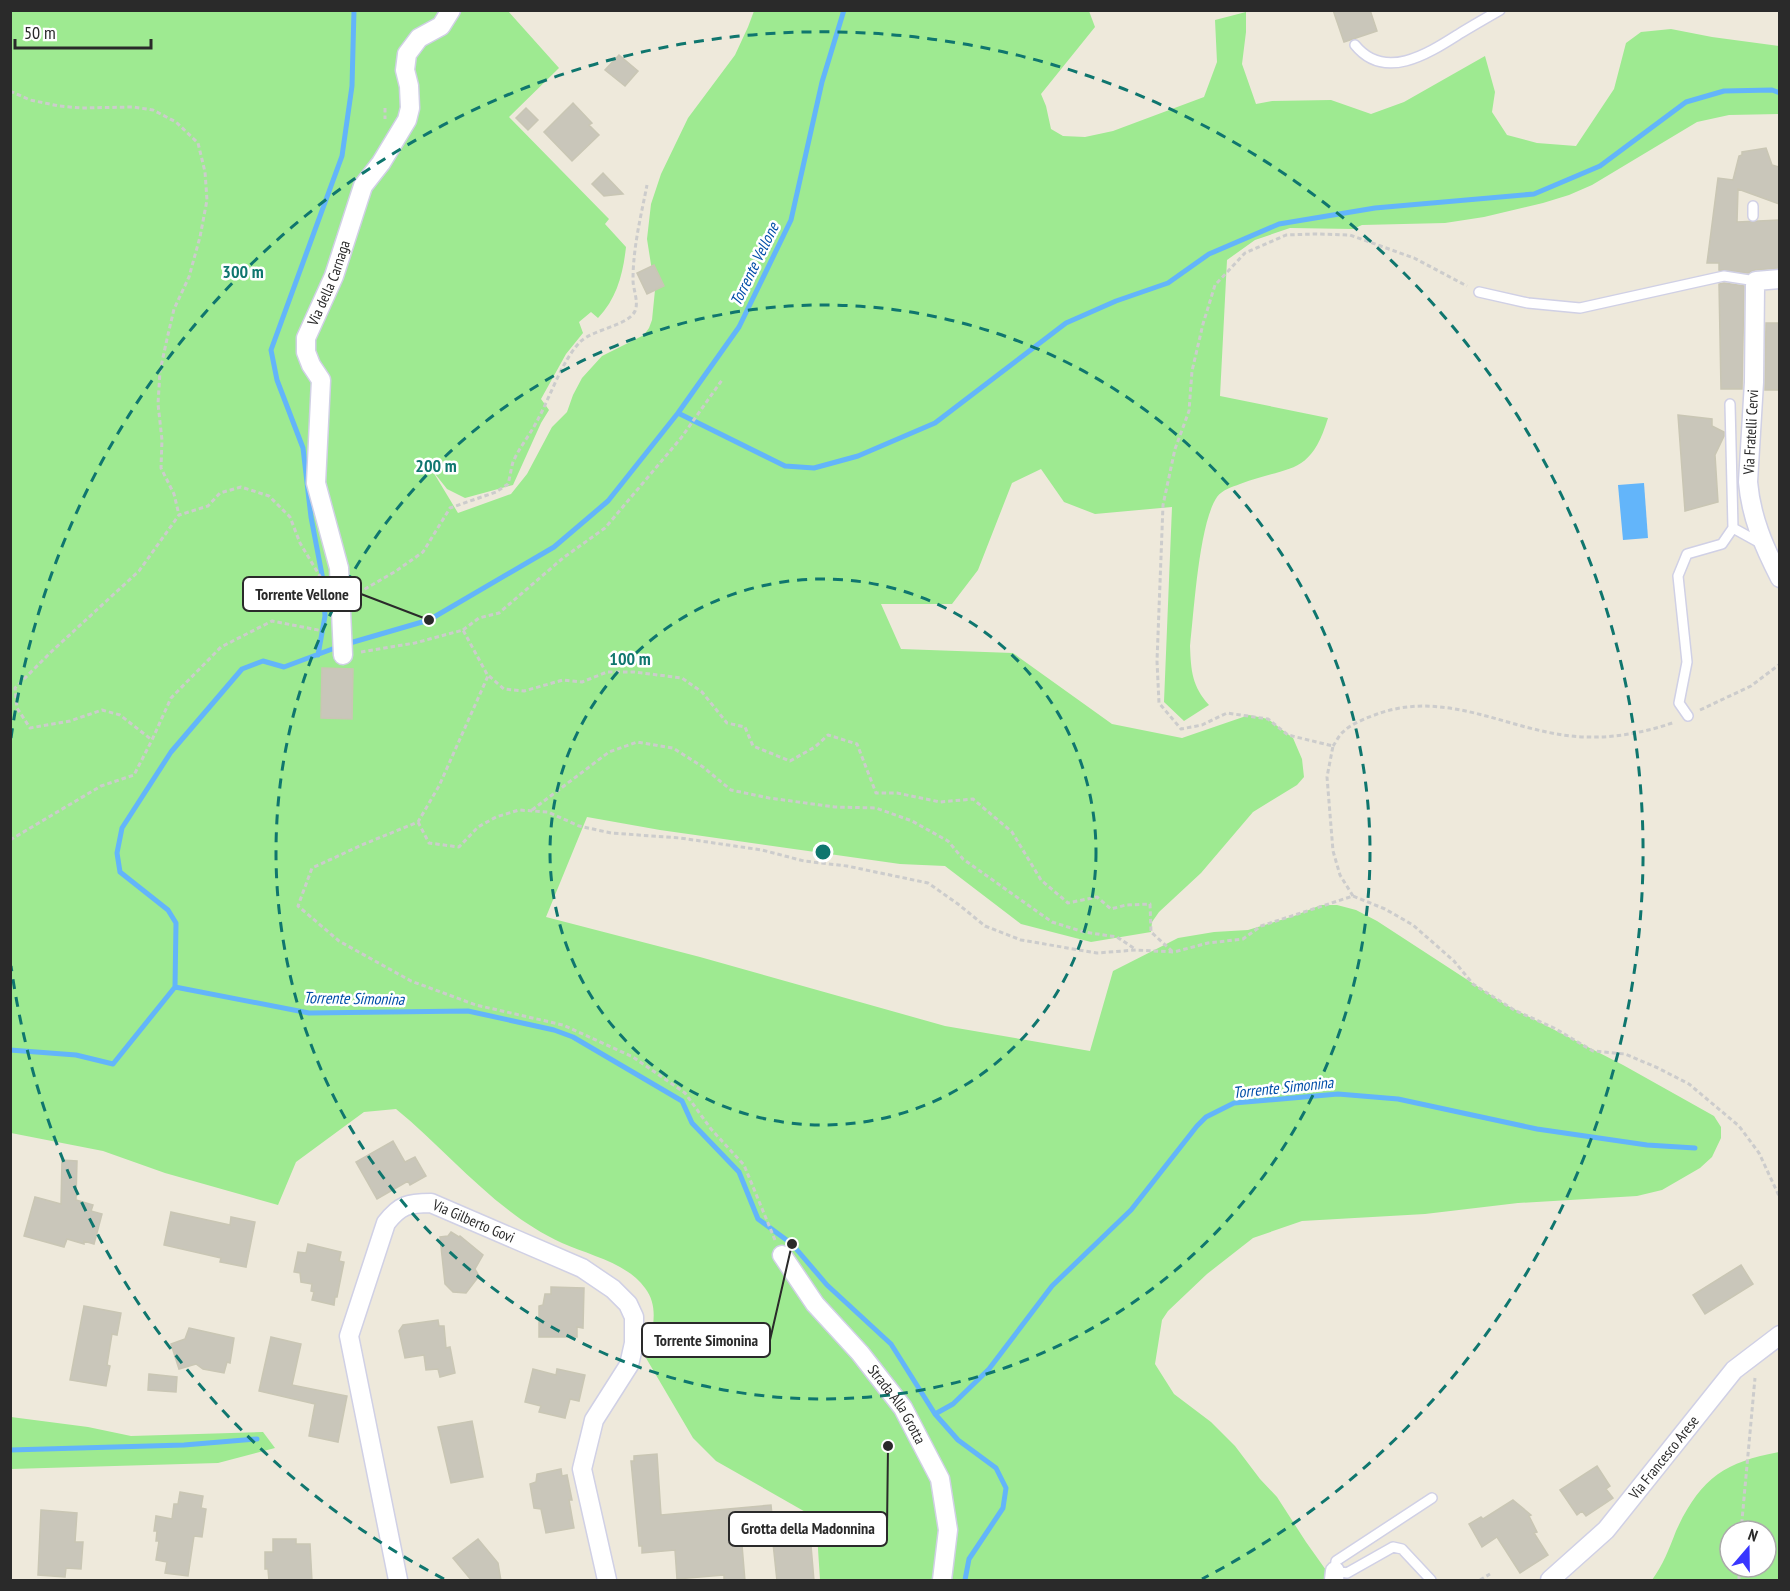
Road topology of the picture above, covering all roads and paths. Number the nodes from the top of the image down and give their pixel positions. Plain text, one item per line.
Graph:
1 (451, 10) edge
2 (1500, 10) edge
3 (1355, 45) dead end
4 (10, 91) edge
5 (647, 185) dead end
6 (1753, 206) dead end
7 (1753, 216) dead end
8 (1779, 279) edge
9 (1756, 280) junction
10 (1479, 292) joint
11 (722, 380) dead end
12 (1730, 404) dead end
13 (179, 515) junction
14 (1733, 528) junction
15 (1764, 545) junction
16 (1779, 578) edge
17 (340, 597) junction
18 (464, 630) junction
19 (343, 634) junction
20 (380, 650) dead end
21 (343, 655) dead end
22 (1779, 664) edge
23 (488, 676) junction
24 (1688, 716) junction
25 (152, 740) junction
26 (1333, 746) junction
27 (531, 810) junction
28 (418, 822) junction
29 (10, 840) edge
30 (1353, 896) junction
31 (1136, 950) junction
32 (1174, 952) junction
33 (1779, 1198) edge
34 (782, 1255) joint
35 (1779, 1335) edge
36 (1757, 1352) junction
37 (1432, 1498) dead end
38 (1742, 1519) edge
39 (1490, 1574) dead end
40 (1334, 1576) edge
41 (398, 1581) edge
42 (607, 1581) edge
43 (942, 1581) edge
44 (1431, 1581) edge
45 (1480, 1581) edge
46 (1550, 1581) edge

1 - 17 street, Via della Carnaga
2 - 3 lane
4 - 13 path
5 - 17 path
6 - 7 lane
8 - 9 street
9 - 10 lane
9 - 15 street, Via Fratelli Cervi
10 - 26 path
11 - 18 path
12 - 14 lane
13 - 17 path
13 - 25 path
14 - 15 lane
14 - 24 lane
15 - 16 street, Via Fratelli Cervi
17 - 19 street, Via della Carnaga
18 - 20 path
18 - 23 path
19 - 21 street, Via della Carnaga
19 - 25 path
22 - 24 path
23 - 28 path
23 - 32 path
24 - 26 path
25 - 29 path
26 - 30 path
27 - 28 path
27 - 31 path
27 - 31 path
28 - 34 path
30 - 32 path
30 - 33 path
31 - 32 path
34 - 43 street, Strada Alla Grotta
35 - 36 street, Via Francesco Arese
36 - 38 path
36 - 46 street, Via Francesco Arese
37 - 40 lane
39 - 45 path
40 - 44 lane
41 - 42 street, Via Gilberto Govi

